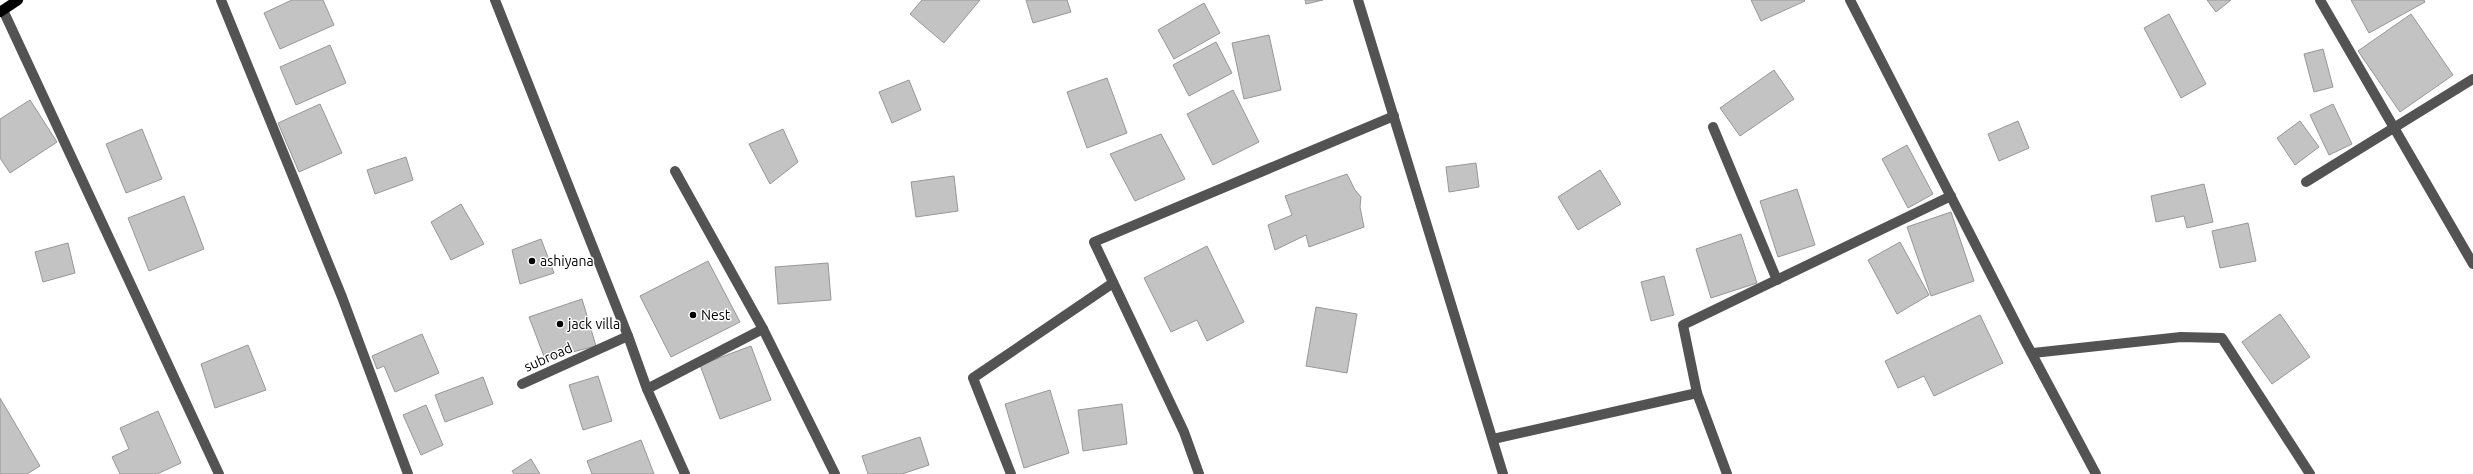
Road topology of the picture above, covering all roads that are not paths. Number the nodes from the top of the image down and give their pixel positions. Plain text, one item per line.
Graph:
1 (221, 0) edge
2 (495, 0) edge
3 (1358, 0) edge
4 (1850, 0) edge
5 (2320, 0) edge
6 (14, 1) edge
7 (2, 11) edge
8 (2473, 79) edge
9 (1394, 116) junction
10 (1713, 127) dead end
11 (2394, 129) junction
12 (675, 171) dead end
13 (2306, 182) dead end
14 (1951, 196) junction
15 (2473, 264) edge
16 (1777, 280) junction
17 (1113, 283) junction
18 (763, 329) junction
19 (628, 336) junction
20 (2033, 353) junction
21 (522, 384) dead end
22 (647, 389) junction
23 (1697, 393) junction
24 (1493, 439) junction
25 (219, 474) edge
26 (408, 474) edge
27 (684, 474) edge
28 (835, 474) edge
29 (1011, 474) edge
30 (1199, 474) edge
31 (1503, 474) edge
32 (1727, 474) edge
33 (2096, 474) edge
34 (2310, 474) edge

1 - 26 street
2 - 19 street
3 - 9 street
4 - 14 street
5 - 11 street
6 - 7 main road
7 - 25 street
8 - 11 street
9 - 17 street
9 - 24 street
10 - 16 street
11 - 13 street
11 - 15 street
12 - 18 street
14 - 16 street
14 - 20 street
16 - 23 street
17 - 29 street
17 - 30 street
18 - 22 street
18 - 28 street
19 - 21 street, subroad
19 - 22 street
20 - 33 street
20 - 34 street
22 - 27 street
23 - 24 street
23 - 32 street
24 - 31 street

